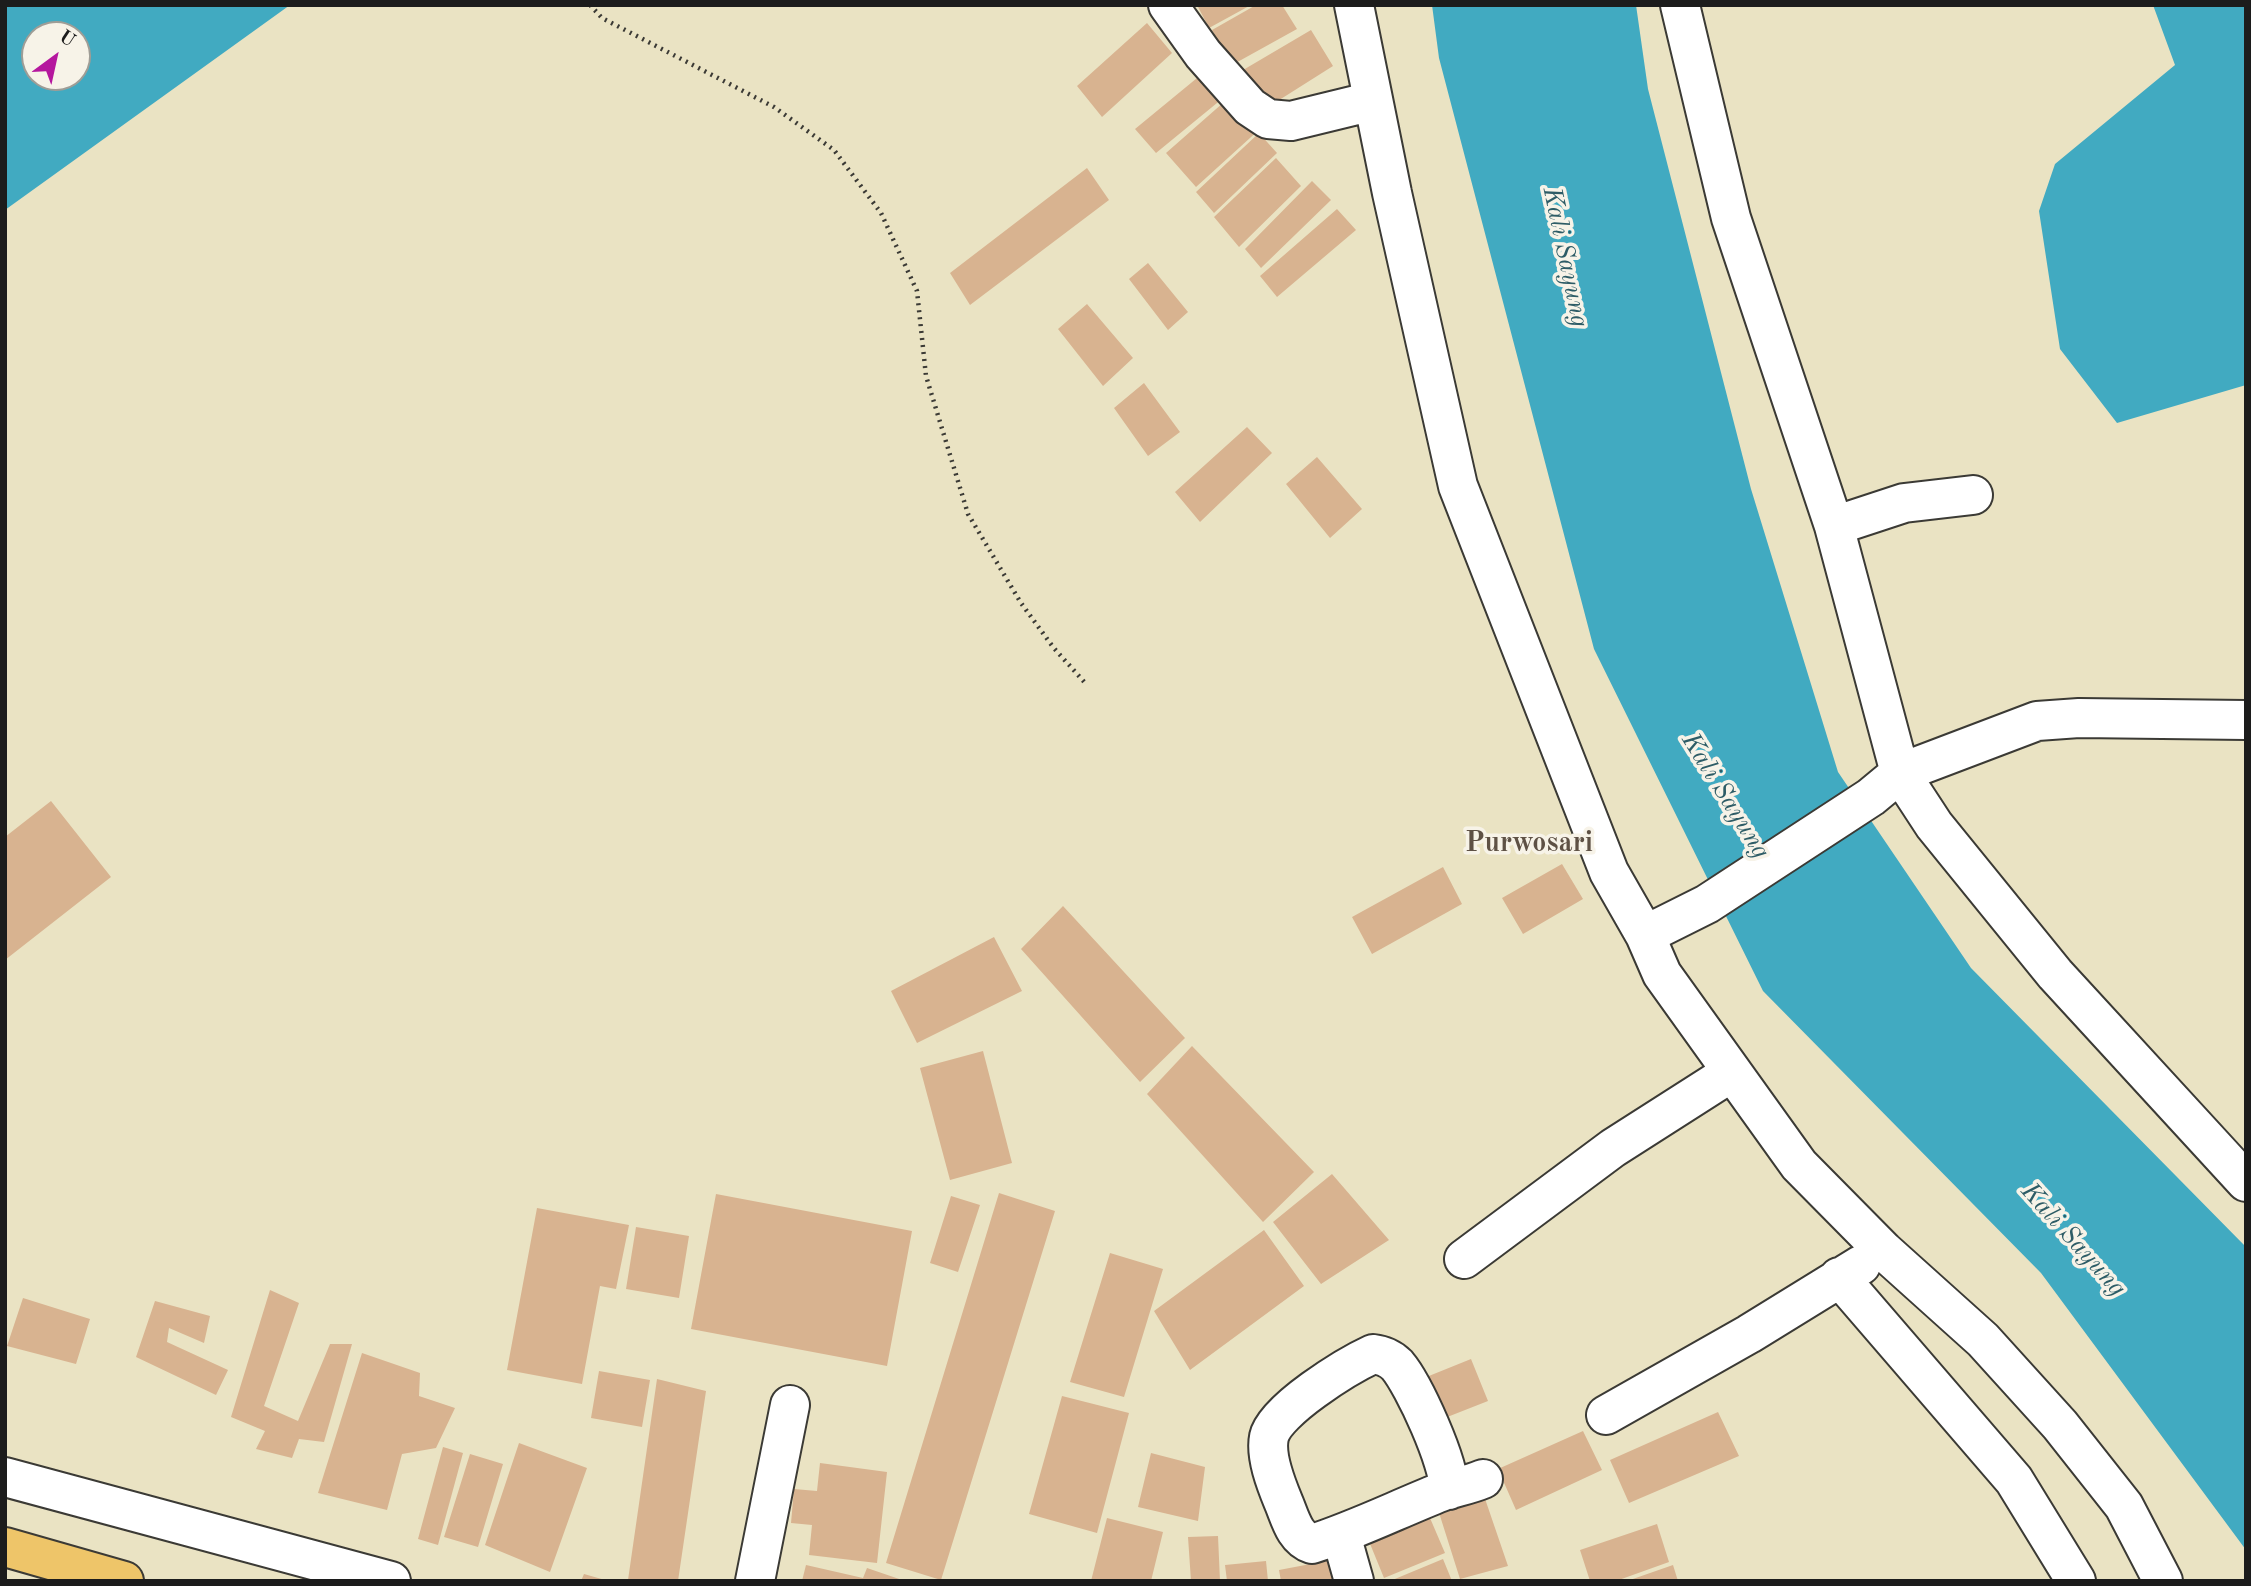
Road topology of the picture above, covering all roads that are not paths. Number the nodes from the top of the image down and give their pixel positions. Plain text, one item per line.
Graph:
1 (1168, 5) edge
2 (1354, 5) edge
3 (1680, 5) edge
4 (1373, 102) junction
5 (1973, 495) dead end
6 (1834, 526) junction
7 (2246, 720) edge
8 (1900, 772) junction
9 (1645, 935) junction
10 (1732, 1072) junction
11 (2246, 1182) edge
12 (1884, 1251) junction
13 (1464, 1259) dead end
14 (1839, 1277) junction
15 (790, 1405) dead end
16 (1606, 1415) dead end
17 (5, 1477) edge
18 (1342, 1535) junction
19 (5, 1548) edge
20 (100, 1577) edge
21 (391, 1581) edge
22 (755, 1581) edge
23 (1354, 1581) edge
24 (2076, 1581) edge
25 (2163, 1581) edge

1 - 4 street
2 - 4 street
3 - 6 street
4 - 9 street
5 - 6 street
6 - 8 street
7 - 8 street
8 - 9 street
8 - 11 street
9 - 10 street
10 - 12 street
10 - 13 street
12 - 14 street
12 - 25 street
14 - 16 street
14 - 24 street
15 - 22 street
17 - 21 street
18 - 18 street
18 - 23 street
19 - 20 highway

